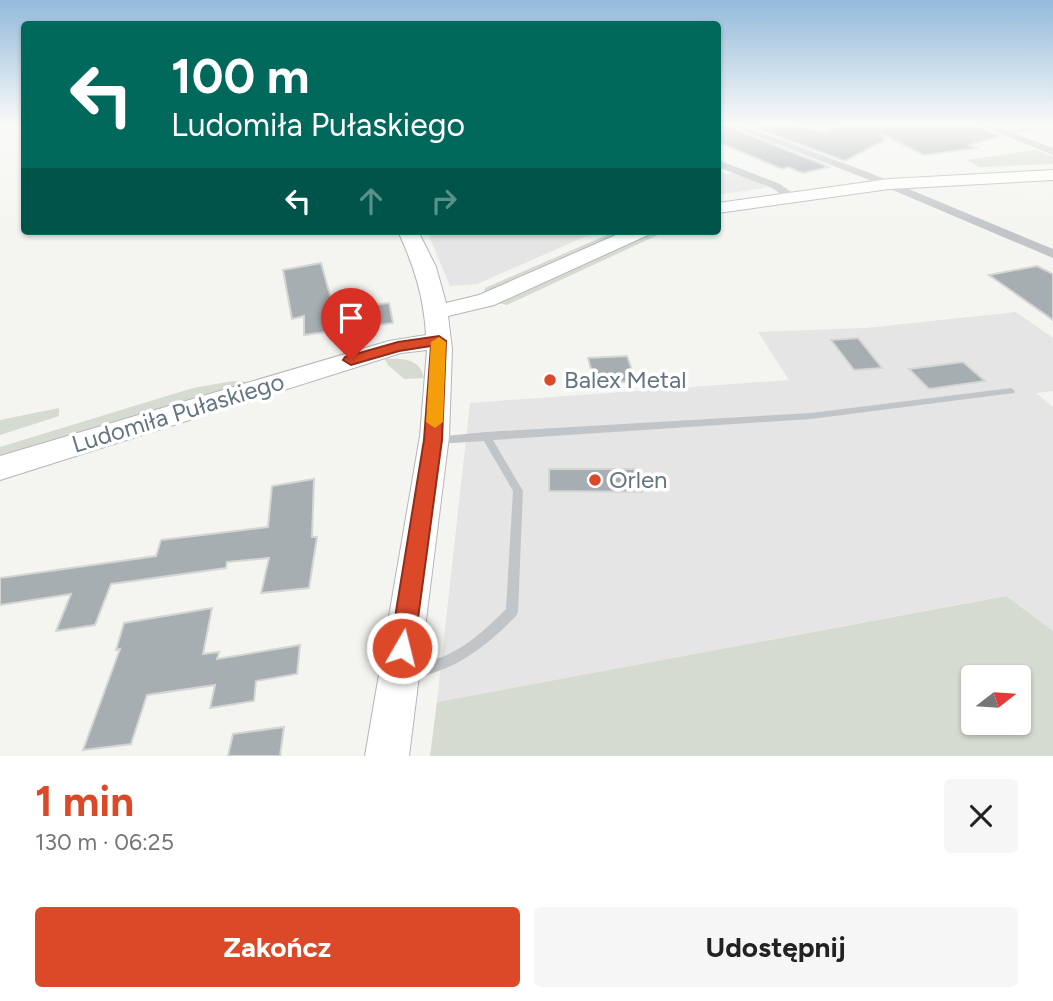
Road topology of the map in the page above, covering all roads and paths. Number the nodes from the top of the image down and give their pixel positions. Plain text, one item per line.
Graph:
1 (827, 160) edge
2 (721, 164) edge
3 (1053, 175) edge
4 (890, 184) junction
5 (792, 197) junction
6 (721, 208) edge
7 (410, 235) edge
8 (632, 235) edge
9 (1053, 254) edge
10 (437, 326) junction
11 (1011, 391) dead end
12 (486, 436) junction
13 (433, 440) junction
14 (0, 468) edge
15 (399, 674) junction
16 (387, 756) edge

1 - 4 street
2 - 5 street
3 - 4 street
4 - 5 street
4 - 9 street
5 - 6 street
7 - 10 street
8 - 10 street, Ludomiła Pułaskiego
10 - 13 street
10 - 14 street, Ludomiła Pułaskiego
11 - 12 lane
12 - 13 lane
12 - 15 lane
13 - 15 street
15 - 16 street

